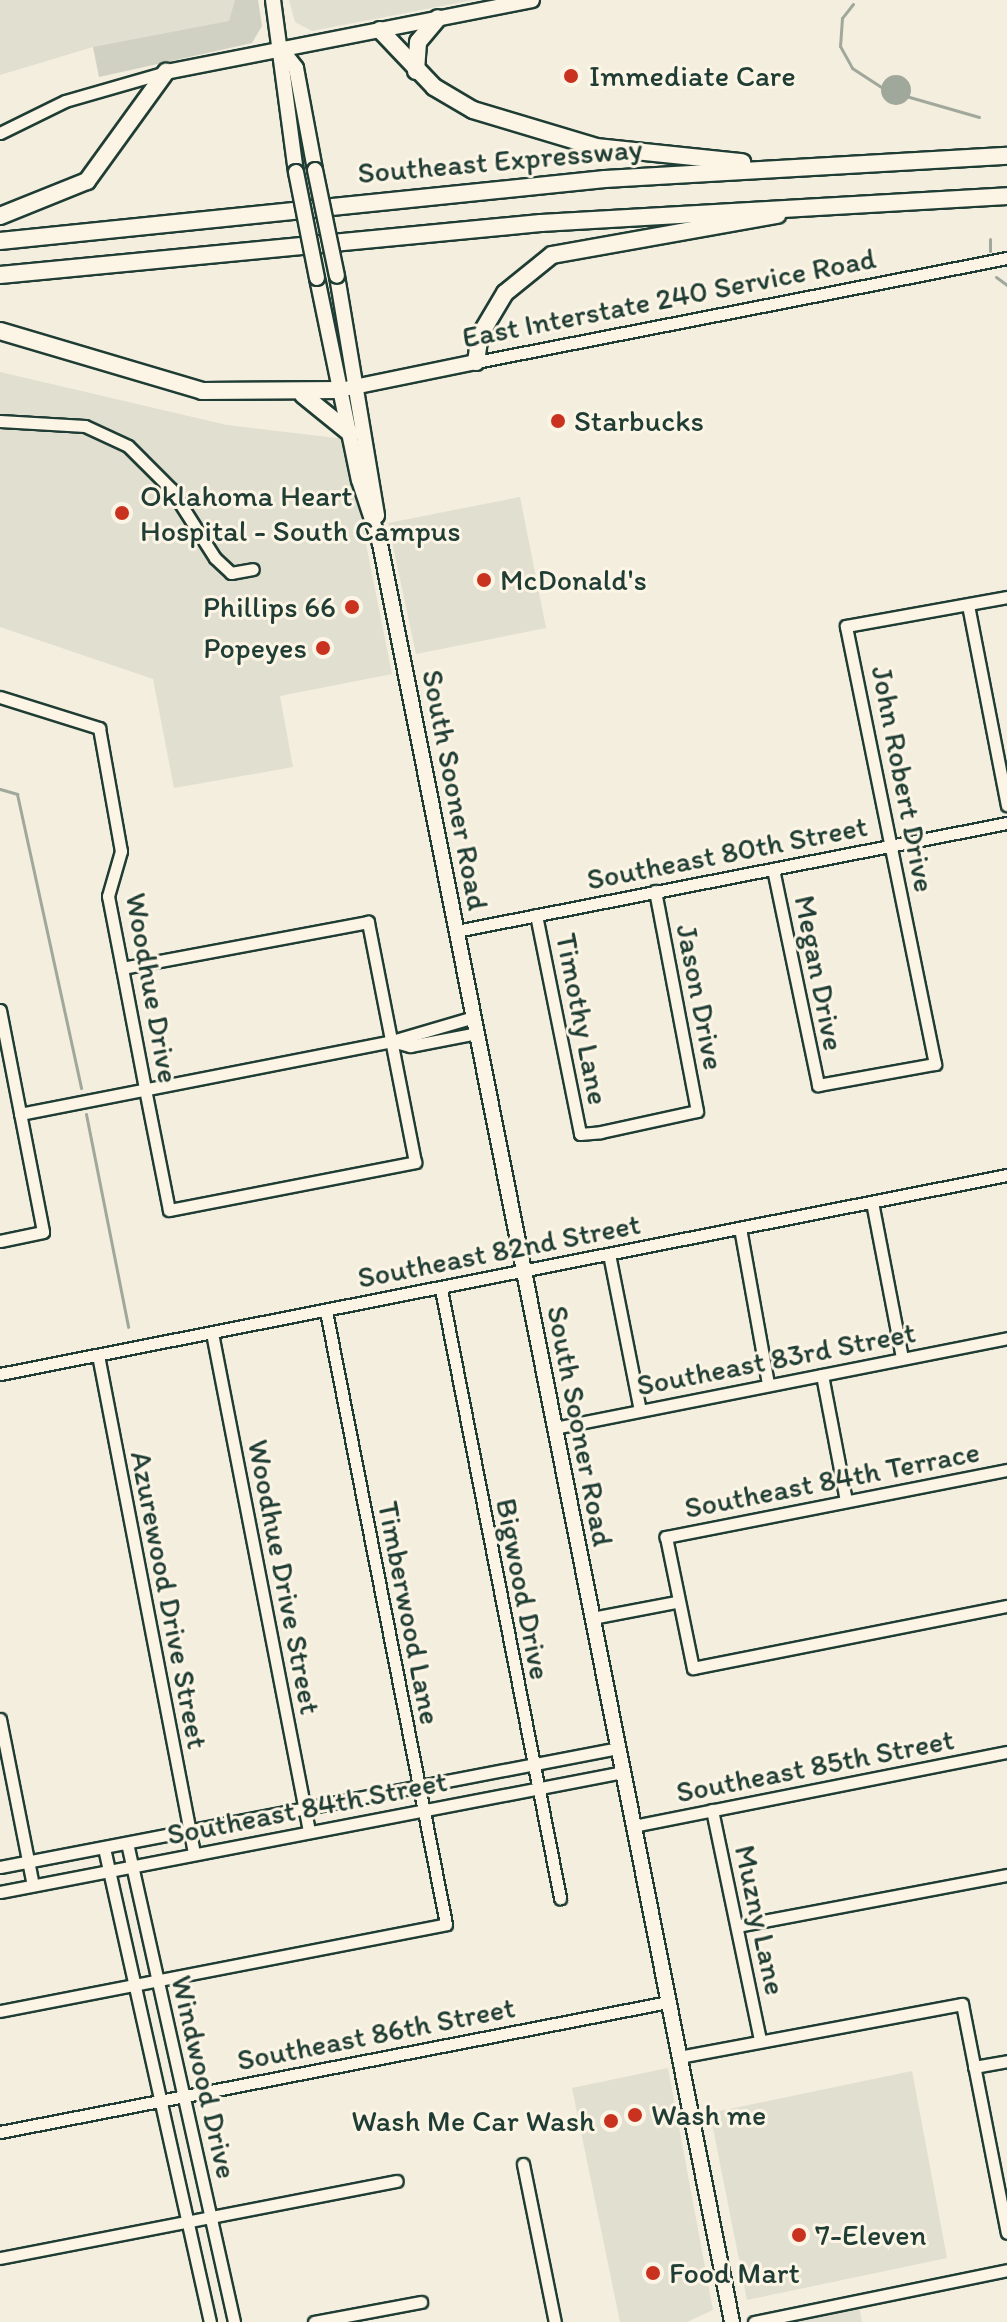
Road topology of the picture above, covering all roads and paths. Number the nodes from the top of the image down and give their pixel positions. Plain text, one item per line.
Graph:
1 (273, 0) edge
2 (532, 0) edge
3 (438, 18) junction
4 (380, 30) junction
5 (282, 50) junction
6 (416, 71) junction
7 (166, 72) junction
8 (0, 133) edge
9 (1007, 156) edge
10 (783, 167) junction
11 (1007, 196) edge
12 (836, 204) junction
13 (0, 216) edge
14 (0, 241) edge
15 (1007, 258) edge
16 (0, 275) edge
17 (0, 331) edge
18 (476, 362) junction
19 (359, 387) junction
20 (341, 390) junction
21 (302, 394) junction
22 (0, 421) edge
23 (350, 433) junction
24 (379, 540) junction
25 (253, 569) dead end
26 (1007, 597) edge
27 (968, 605) junction
28 (0, 697) edge
29 (1007, 805) edge
30 (1007, 823) edge
31 (892, 846) junction
32 (773, 869) junction
33 (655, 891) junction
34 (536, 915) junction
35 (456, 931) junction
36 (122, 968) junction
37 (0, 1010) edge
38 (474, 1017) junction
39 (477, 1033) junction
40 (392, 1041) junction
41 (818, 1085) joint
42 (145, 1089) junction
43 (20, 1114) junction
44 (580, 1134) joint
45 (1007, 1175) edge
46 (872, 1202) junction
47 (740, 1228) junction
48 (0, 1241) edge
49 (609, 1254) junction
50 (523, 1272) junction
51 (441, 1289) junction
52 (326, 1311) junction
53 (212, 1333) junction
54 (1007, 1338) edge
55 (98, 1355) junction
56 (902, 1358) junction
57 (0, 1374) edge
58 (822, 1375) junction
59 (768, 1384) junction
60 (640, 1410) junction
61 (554, 1428) junction
62 (1007, 1470) edge
63 (846, 1501) junction
64 (676, 1602) junction
65 (1007, 1606) edge
66 (592, 1618) junction
67 (0, 1719) edge
68 (618, 1748) junction
69 (1007, 1752) edge
70 (534, 1765) junction
71 (623, 1772) junction
72 (418, 1787) junction
73 (539, 1788) junction
74 (304, 1808) junction
75 (712, 1810) junction
76 (423, 1811) junction
77 (633, 1826) junction
78 (190, 1831) junction
79 (309, 1831) junction
80 (127, 1843) junction
81 (104, 1848) junction
82 (194, 1853) junction
83 (28, 1862) junction
84 (132, 1866) junction
85 (0, 1867) edge
86 (109, 1870) junction
87 (1007, 1875) edge
88 (33, 1885) junction
89 (0, 1892) edge
90 (560, 1898) dead end
91 (737, 1926) junction
92 (158, 1980) junction
93 (135, 1985) junction
94 (668, 2002) junction
95 (0, 2011) edge
96 (760, 2040) junction
97 (679, 2057) junction
98 (1007, 2061) edge
99 (974, 2067) junction
100 (184, 2096) junction
101 (160, 2101) junction
102 (0, 2132) edge
103 (523, 2164) dead end
104 (397, 2181) dead end
105 (1003, 2187) edge
106 (210, 2215) junction
107 (186, 2220) junction
108 (1007, 2233) edge
109 (0, 2258) edge
110 (1007, 2270) edge
111 (421, 2302) dead end
112 (210, 2322) edge
113 (234, 2322) edge
114 (314, 2322) edge
115 (555, 2322) edge
116 (732, 2322) edge
117 (754, 2322) edge

1 - 5 main road, South Sooner Road
2 - 3 main road
3 - 4 main road
3 - 6 highway
4 - 5 main road
4 - 6 highway
5 - 7 main road
5 - 19 main road, South Sooner Road, bridge
5 - 20 main road, South Sooner Road, bridge
6 - 10 highway
7 - 8 street
7 - 13 highway
9 - 10 highway, Southeast Expressway
10 - 14 highway, Southeast Expressway
11 - 12 highway
12 - 16 highway
12 - 18 highway
15 - 18 street, East Interstate 240 Service Road
17 - 21 highway
18 - 19 main road, East Interstate 240 Service Road
19 - 20 main road, East Interstate 240 Service Road
19 - 24 main road, South Sooner Road
20 - 21 highway
20 - 23 main road, South Sooner Road
21 - 23 highway
22 - 25 street
23 - 24 main road, South Sooner Road
24 - 35 main road, South Sooner Road
26 - 27 street
27 - 29 street
27 - 31 street, John Robert Drive
28 - 36 street, Woodhue Drive
30 - 31 street, Southeast 80th Street
31 - 32 street, Southeast 80th Street
31 - 41 street, John Robert Drive
32 - 33 street, Southeast 80th Street
32 - 41 street, Megan Drive
33 - 34 street, Southeast 80th Street
33 - 44 street, Jason Drive
34 - 35 street, Southeast 80th Street
34 - 44 street, Timothy Lane
35 - 38 main road, South Sooner Road
36 - 40 street
36 - 42 street, Woodhue Drive
37 - 43 street
38 - 39 main road, South Sooner Road
38 - 40 street
39 - 40 street
39 - 50 main road, South Sooner Road
40 - 42 street
40 - 42 street, Woodhue Drive
42 - 43 street
43 - 48 street
45 - 46 street, Southeast 82nd Street
46 - 47 street, Southeast 82nd Street
46 - 56 street
47 - 49 street, Southeast 82nd Street
47 - 59 street
49 - 50 street, Southeast 82nd Street
49 - 60 street
50 - 51 street, Southeast 82nd Street
50 - 61 main road, South Sooner Road
51 - 52 street, Southeast 82nd Street
51 - 70 street, Bigwood Drive
52 - 53 street, Southeast 82nd Street
52 - 72 street, Timberwood Lane
53 - 55 street, Southeast 82nd Street
53 - 74 street, Woodhue Drive Street
54 - 56 street, Southeast 83rd Street
55 - 57 street, Southeast 82nd Street
55 - 78 street, Azurewood Drive Street
56 - 58 street, Southeast 83rd Street
58 - 59 street, Southeast 83rd Street
58 - 63 street
59 - 60 street, Southeast 83rd Street
60 - 61 street, Southeast 83rd Street
61 - 66 main road, South Sooner Road
62 - 63 street, Southeast 84th Terrace
63 - 64 street, Southeast 84th Terrace
64 - 65 street
64 - 66 street
66 - 68 main road, South Sooner Road
67 - 83 street
68 - 70 street, Southeast 84th Street
68 - 71 main road, South Sooner Road
69 - 75 street, Southeast 85th Street
70 - 72 street, Southeast 84th Street
70 - 73 street, Bigwood Drive
71 - 73 street, Southeast 84th Street
71 - 77 main road, South Sooner Road
72 - 74 street, Southeast 84th Street
72 - 76 street, Timberwood Lane
73 - 76 street, Southeast 84th Street
73 - 90 street, Bigwood Drive
74 - 78 street, Southeast 84th Street
74 - 79 street, Woodhue Drive Street
75 - 77 street, Southeast 85th Street
75 - 91 street, Muzny Lane
76 - 79 street, Southeast 84th Street
76 - 92 street, Timberwood Lane
77 - 94 main road, South Sooner Road
78 - 80 street, Southeast 84th Street
78 - 82 street, Azurewood Drive Street
79 - 82 street, Southeast 84th Street
80 - 81 street, Southeast 84th Street
80 - 84 street, Windwood Drive
81 - 83 street, Southeast 84th Street
81 - 86 street, Windwood Drive
82 - 84 street, Southeast 84th Street
83 - 85 street, Southeast 84th Street
83 - 88 street
84 - 86 street, Southeast 84th Street
84 - 92 street, Windwood Drive
86 - 88 street, Southeast 84th Street
86 - 93 street, Windwood Drive
87 - 91 street
88 - 89 street, Southeast 84th Street
91 - 96 street, Muzny Lane
92 - 93 street
92 - 100 street, Windwood Drive
93 - 95 street
93 - 101 street, Windwood Drive
94 - 97 main road, South Sooner Road
94 - 100 street, Southeast 86th Street
96 - 97 street
96 - 99 street
97 - 116 main road, South Sooner Road
98 - 99 street
99 - 105 street
100 - 101 street, Southeast 86th Street
100 - 106 street, Windwood Drive
101 - 102 street, Southeast 86th Street
101 - 107 street, Windwood Drive
103 - 115 street
104 - 106 street
105 - 108 street
106 - 107 street
106 - 113 street, Windwood Drive
107 - 109 street
107 - 112 street, Windwood Drive
110 - 117 street
111 - 114 street

